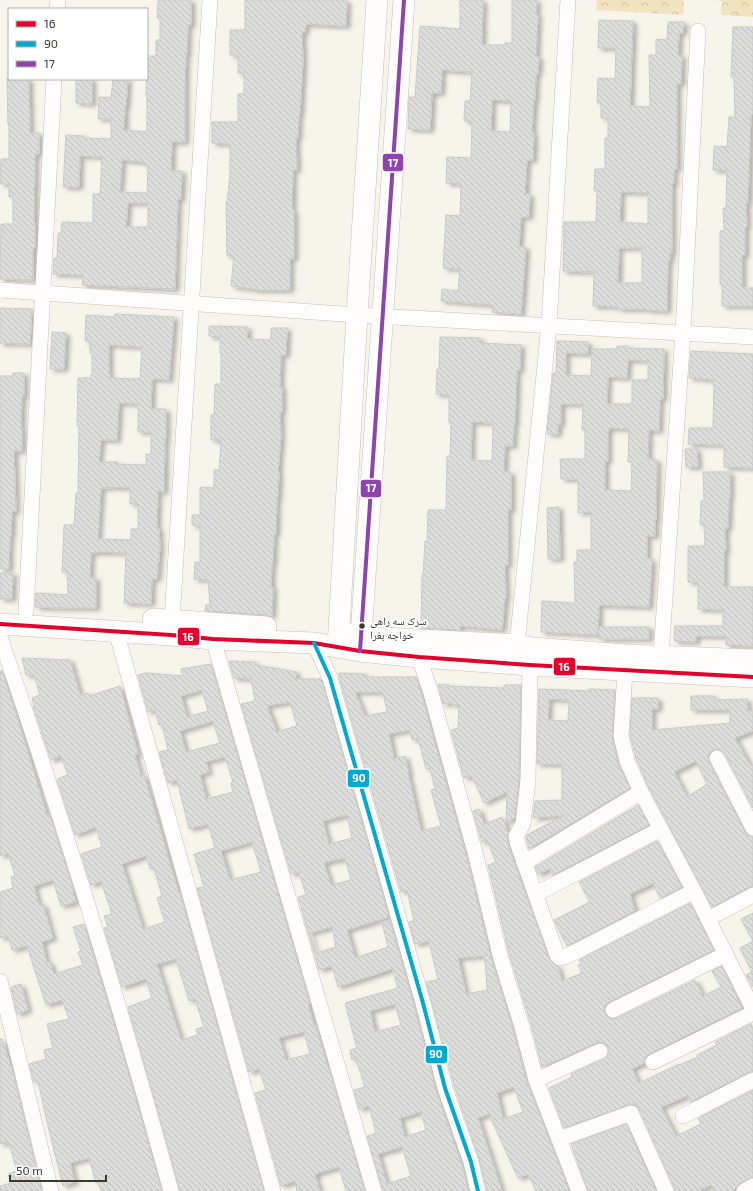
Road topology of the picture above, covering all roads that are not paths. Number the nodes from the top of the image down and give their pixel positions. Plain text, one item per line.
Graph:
1 (210, 0) edge
2 (377, 0) edge
3 (404, 0) edge
4 (568, 0) edge
5 (698, 31) dead end
6 (54, 80) edge
7 (0, 290) edge
8 (43, 293) junction
9 (192, 304) junction
10 (356, 315) junction
11 (382, 316) junction
12 (549, 325) junction
13 (683, 333) junction
14 (753, 337) edge
15 (0, 609) edge
16 (26, 611) junction
17 (172, 620) junction
18 (0, 624) edge
19 (116, 631) junction
20 (0, 637) edge
21 (213, 639) junction
22 (338, 640) junction
23 (314, 643) junction
24 (361, 644) junction
25 (517, 645) junction
26 (661, 656) junction
27 (419, 657) junction
28 (753, 660) edge
29 (530, 665) junction
30 (625, 670) junction
31 (753, 677) edge
32 (717, 758) dead end
33 (641, 792) junction
34 (753, 828) edge
35 (661, 829) junction
36 (524, 863) junction
37 (694, 891) junction
38 (536, 894) junction
39 (753, 896) edge
40 (708, 919) junction
41 (726, 954) junction
42 (0, 981) edge
43 (753, 1009) edge
44 (613, 1010) dead end
45 (753, 1013) edge
46 (600, 1051) dead end
47 (653, 1062) dead end
48 (536, 1080) junction
49 (753, 1080) edge
50 (683, 1116) dead end
51 (559, 1139) junction
52 (753, 1186) edge
53 (52, 1191) edge
54 (170, 1191) edge
55 (273, 1191) edge
56 (374, 1191) edge
57 (478, 1191) edge
58 (579, 1191) edge
59 (666, 1191) edge
60 (744, 1191) edge

1 - 9 street
2 - 10 main road
3 - 11 main road
4 - 12 street
5 - 13 street
6 - 8 street
7 - 8 street
8 - 9 street
8 - 16 street
9 - 10 street
9 - 17 street
10 - 11 street
10 - 22 main road
11 - 12 street
11 - 24 main road
12 - 13 street
12 - 25 street
13 - 14 street
13 - 26 street
15 - 16 main road
16 - 17 main road
17 - 22 main road
18 - 19 main road
19 - 21 main road
19 - 55 street
20 - 54 street
21 - 23 main road
21 - 56 street
22 - 23 main road
22 - 24 main road
23 - 57 street
24 - 25 main road
24 - 27 main road
25 - 26 main road
26 - 28 main road
27 - 29 main road
27 - 48 street
29 - 30 main road
29 - 36 street
30 - 31 main road
30 - 33 street
32 - 34 street
33 - 35 street
33 - 36 street
35 - 37 street
35 - 38 street
36 - 38 street
37 - 38 street
37 - 40 street
39 - 40 street
40 - 41 street
41 - 43 street
41 - 44 street
42 - 53 street
45 - 47 street
46 - 48 street
48 - 51 street
49 - 50 street
51 - 58 street
51 - 59 street
52 - 60 street

